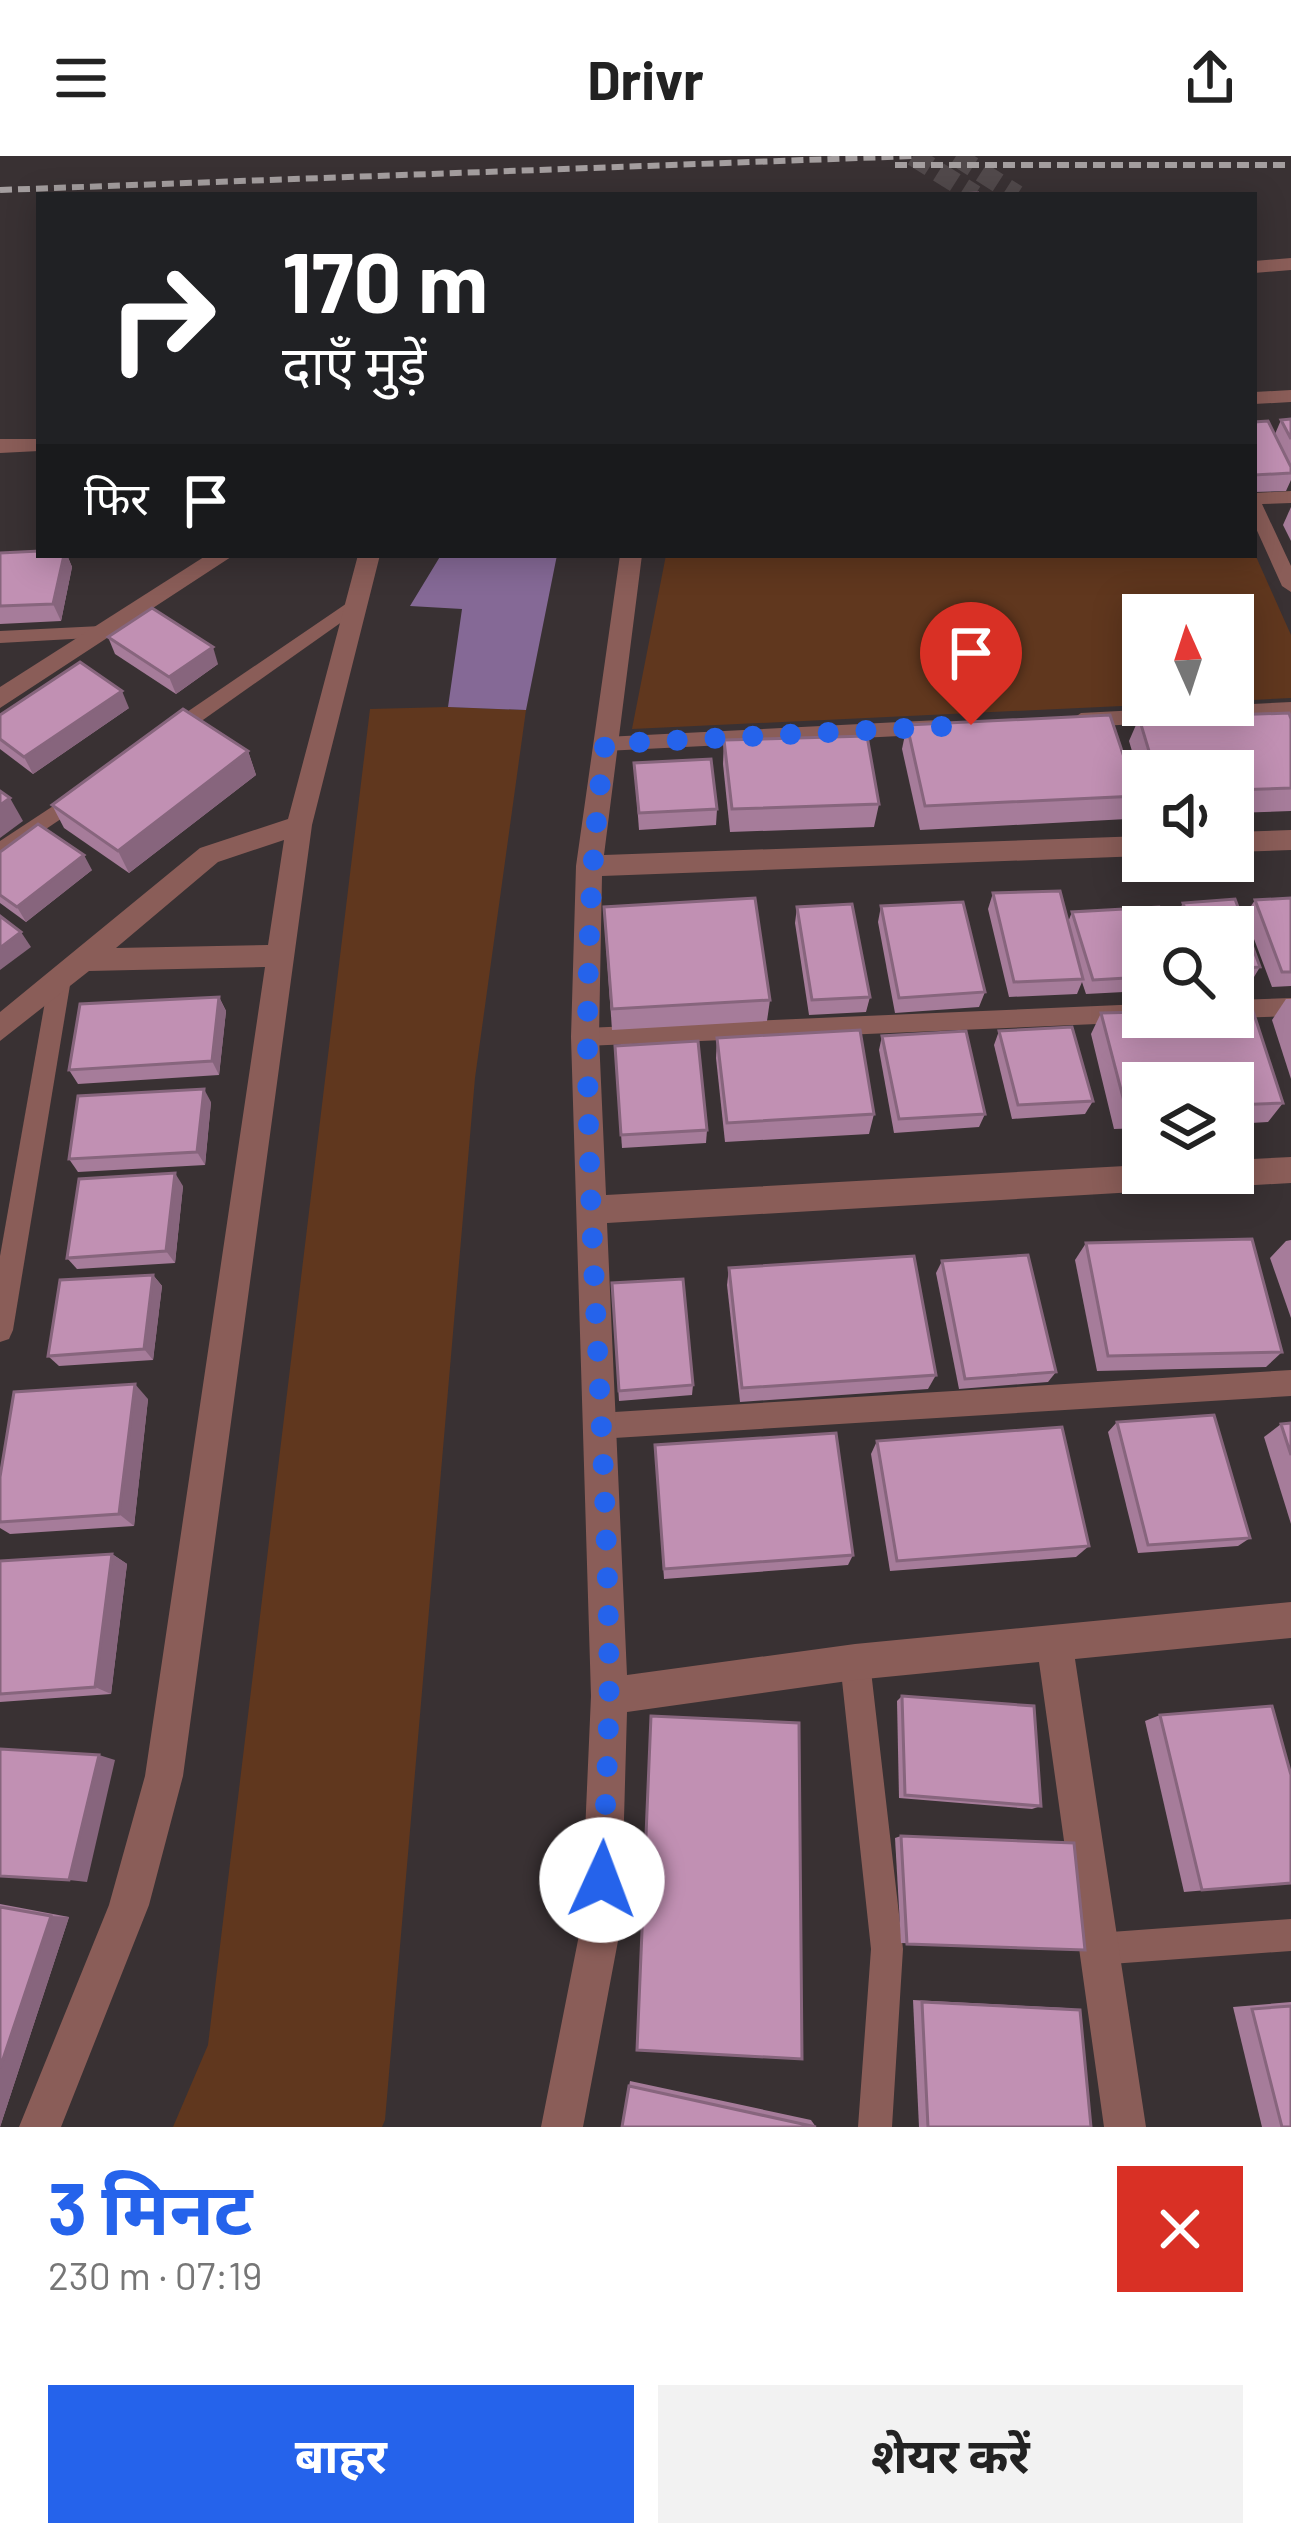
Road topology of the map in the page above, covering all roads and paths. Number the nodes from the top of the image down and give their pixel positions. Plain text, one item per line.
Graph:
1 (1291, 264) edge
2 (1257, 267) edge
3 (1291, 285) edge
4 (1257, 286) edge
5 (1291, 396) edge
6 (1257, 398) edge
7 (36, 445) edge
8 (0, 446) edge
9 (1291, 497) edge
10 (1257, 502) edge
11 (1257, 509) edge
12 (218, 558) edge
13 (368, 558) edge
14 (631, 558) edge
15 (1291, 586) edge
16 (356, 603) junction
17 (101, 632) junction
18 (0, 637) edge
19 (0, 699) edge
20 (1291, 709) edge
21 (1054, 721) edge
22 (960, 726) edge
23 (605, 744) junction
24 (150, 747) edge
25 (94, 786) edge
26 (299, 825) junction
27 (1291, 840) edge
28 (1254, 841) edge
29 (1122, 847) edge
30 (0, 852) edge
31 (589, 866) junction
32 (280, 956) junction
33 (70, 970) junction
34 (1291, 1007) edge
35 (1254, 1008) edge
36 (1122, 1014) edge
37 (0, 1029) edge
38 (585, 1037) junction
39 (1291, 1170) edge
40 (588, 1210) junction
41 (0, 1330) edge
42 (1291, 1384) edge
43 (598, 1426) junction
44 (1291, 1620) edge
45 (1054, 1641) junction
46 (855, 1662) junction
47 (609, 1696) junction
48 (1291, 1935) edge
49 (1097, 1949) junction
50 (40, 2127) edge
51 (562, 2127) edge
52 (875, 2127) edge
53 (1125, 2127) edge

1 - 2 street
3 - 4 street
5 - 6 street
7 - 8 street
9 - 10 lane
11 - 15 lane
12 - 17 street
13 - 16 street
14 - 23 street
16 - 24 lane
16 - 26 street
17 - 18 lane
17 - 19 street
20 - 21 lane
22 - 23 lane
23 - 31 street
25 - 30 lane
26 - 32 street
26 - 33 street
27 - 28 street
29 - 31 street
31 - 38 street
32 - 33 street
32 - 50 street
33 - 37 street
33 - 41 lane
34 - 35 lane
36 - 38 lane
38 - 40 street
39 - 40 street
40 - 43 street
42 - 43 lane
43 - 47 street
44 - 45 street
45 - 46 street
45 - 49 street
46 - 47 street
46 - 52 lane
47 - 51 street
48 - 49 lane
49 - 53 street

